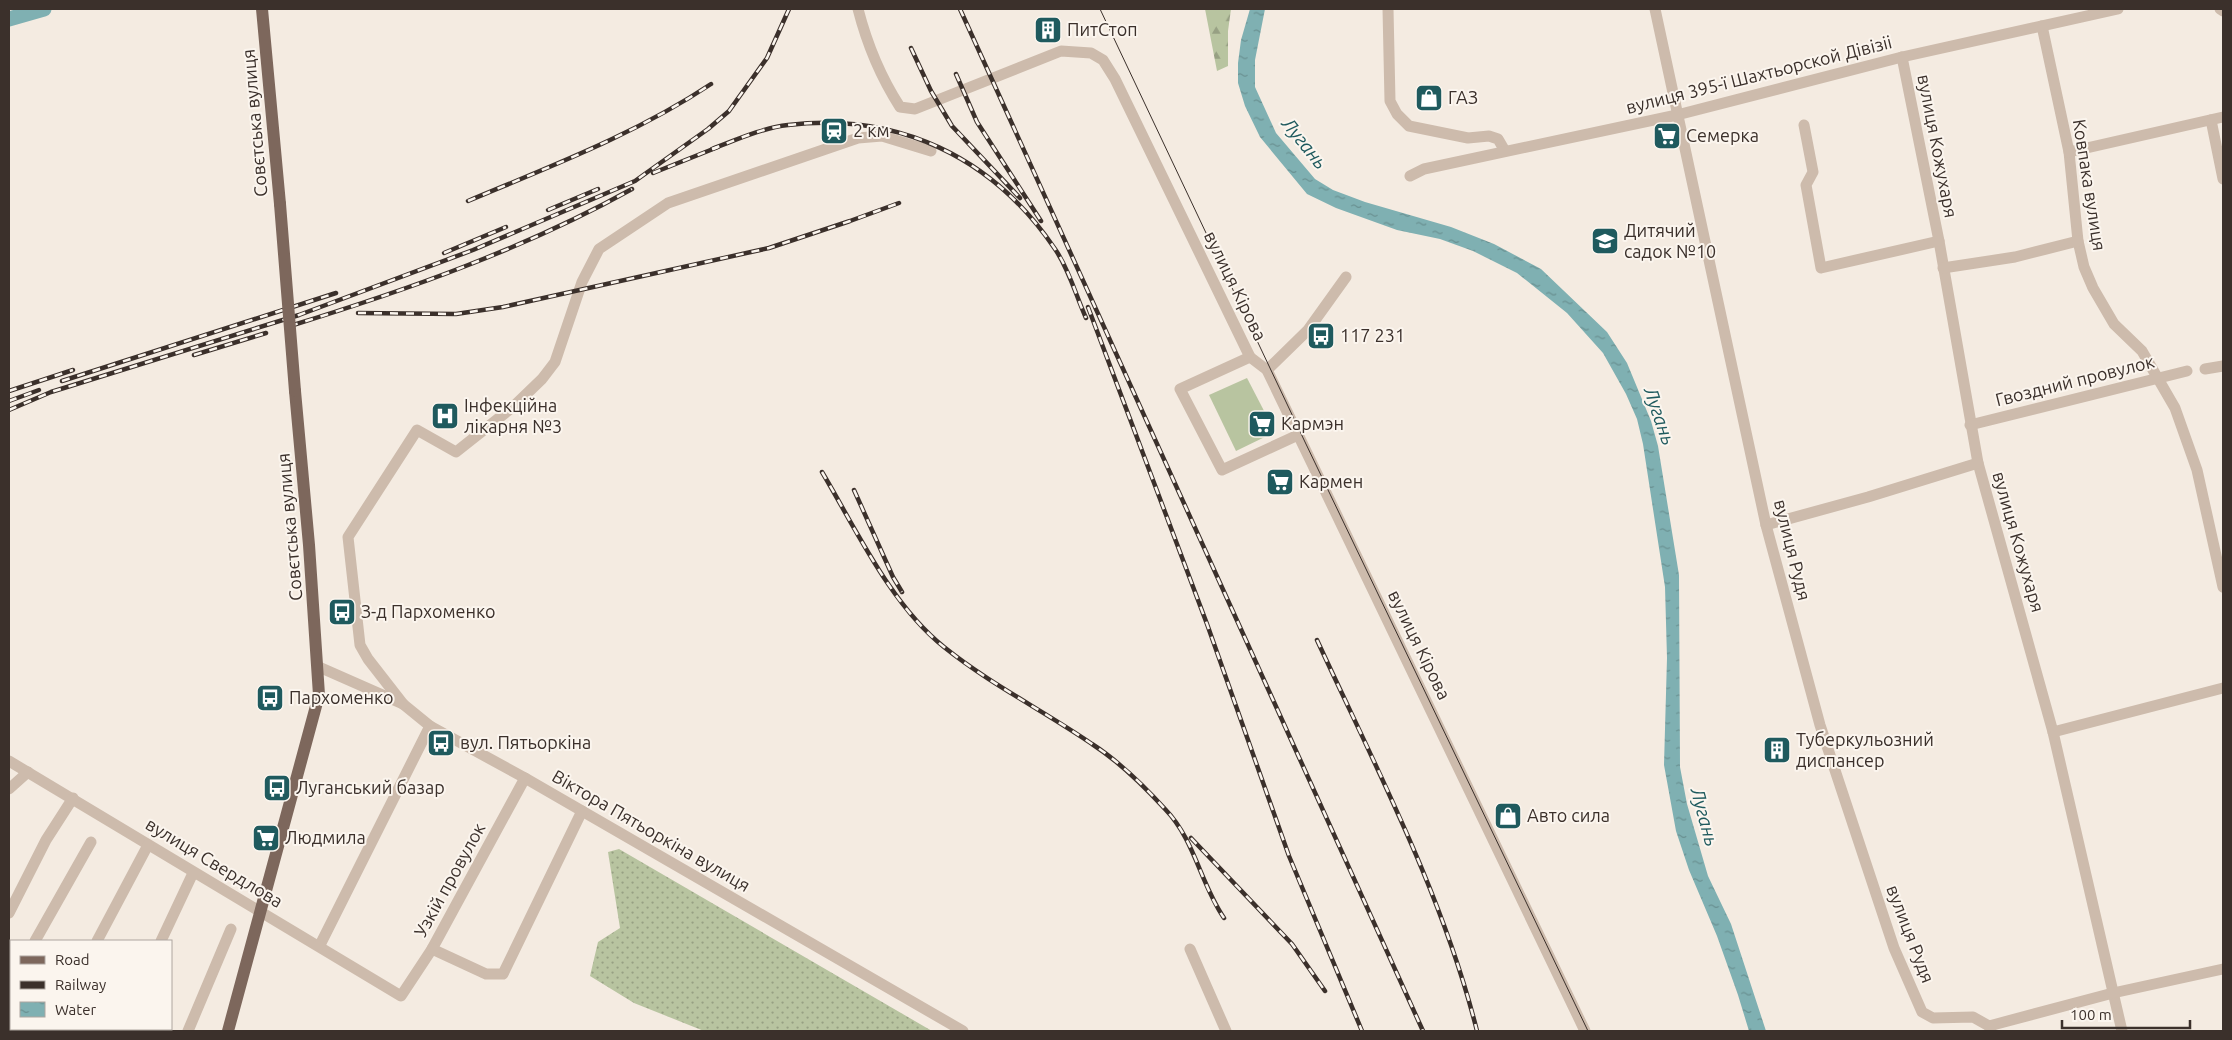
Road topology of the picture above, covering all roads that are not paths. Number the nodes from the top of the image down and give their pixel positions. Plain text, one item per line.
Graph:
1 (262, 9) edge
2 (858, 9) edge
3 (1388, 9) edge
4 (1656, 9) edge
5 (2118, 9) edge
6 (2220, 9) edge
7 (2223, 11) edge
8 (2042, 26) junction
9 (1902, 56) junction
10 (1677, 116) junction
11 (2223, 117) edge
12 (2211, 120) junction
13 (1804, 124) dead end
14 (931, 151) dead end
15 (1505, 151) junction
16 (2069, 152) junction
17 (1410, 176) dead end
18 (2223, 180) edge
19 (1939, 241) junction
20 (2078, 241) junction
21 (1943, 268) junction
22 (1346, 277) dead end
23 (1250, 357) junction
24 (2223, 366) edge
25 (2205, 369) dead end
26 (1266, 370) junction
27 (2187, 371) dead end
28 (2159, 379) junction
29 (1970, 425) junction
30 (1298, 435) junction
31 (1978, 463) junction
32 (1766, 525) junction
33 (2223, 587) edge
34 (319, 667) junction
35 (2223, 688) edge
36 (403, 704) junction
37 (430, 726) junction
38 (2052, 732) junction
39 (9, 761) edge
40 (28, 772) junction
41 (525, 778) junction
42 (9, 789) edge
43 (73, 798) junction
44 (582, 811) junction
45 (91, 842) dead end
46 (148, 845) junction
47 (194, 873) junction
48 (262, 912) junction
49 (9, 913) edge
50 (230, 929) dead end
51 (36, 940) edge
52 (98, 940) edge
53 (161, 940) edge
54 (320, 945) junction
55 (432, 949) junction
56 (1190, 949) dead end
57 (2223, 969) edge
58 (2112, 992) junction
59 (401, 996) joint
60 (1990, 1029) edge
61 (188, 1031) edge
62 (228, 1031) edge
63 (963, 1031) edge
64 (1226, 1031) edge
65 (1585, 1031) edge
66 (2122, 1031) edge

1 - 34 main road, Совєтська вулиця, bridge
2 - 23 street, вулиця Кірова
3 - 15 street
4 - 10 street, вулиця Рудя
5 - 8 street, вулиця 395-ї Шахтьорской Дівізіі
6 - 7 street
8 - 9 street, вулиця 395-ї Шахтьорской Дівізіі
8 - 16 street, Ковпака вулиця
9 - 10 street, вулиця 395-ї Шахтьорской Дівізіі
9 - 19 street, вулиця Кожухаря
10 - 15 street, вулиця 395-ї Шахтьорской Дівізіі
10 - 32 street, вулиця Рудя
11 - 12 street
12 - 16 street
12 - 18 street
13 - 19 street
14 - 36 street
15 - 17 street, вулиця 395-ї Шахтьорской Дівізіі
16 - 20 street, Ковпака вулиця
19 - 21 street, вулиця Кожухаря
20 - 21 street
20 - 28 street, Ковпака вулиця
21 - 29 street, вулиця Кожухаря
22 - 26 street
23 - 26 street, вулиця Кірова
23 - 30 street
24 - 25 street
26 - 30 street, вулиця Кірова
27 - 28 street, Гвоздний провулок
28 - 29 street, Гвоздний провулок
28 - 33 street, Ковпака вулиця
29 - 31 street, вулиця Кожухаря
30 - 65 street, вулиця Кірова
31 - 32 street
31 - 38 street, вулиця Кожухаря
32 - 60 street, вулиця Рудя
34 - 36 street, Віктора Пятьоркіна вулиця
34 - 48 main road, Совєтська вулиця
35 - 38 street
36 - 37 street, Віктора Пятьоркіна вулиця
37 - 41 street, Віктора Пятьоркіна вулиця
37 - 54 street
38 - 58 street, вулиця Кожухаря
39 - 40 street, вулиця Свердлова
40 - 42 street
40 - 43 street, вулиця Свердлова
41 - 44 street, Віктора Пятьоркіна вулиця
41 - 55 street, Узкій провулок
43 - 46 street, вулиця Свердлова
43 - 49 street
44 - 55 street
44 - 63 street, Віктора Пятьоркіна вулиця
45 - 51 street
46 - 47 street, вулиця Свердлова
46 - 52 street
47 - 48 street, вулиця Свердлова
47 - 53 street
48 - 54 street, вулиця Свердлова
48 - 62 main road, Совєтська вулиця
50 - 61 street
54 - 59 street, вулиця Свердлова
55 - 59 street, Узкій провулок
56 - 64 street
57 - 58 street
58 - 60 street
58 - 66 street, вулиця Кожухаря

